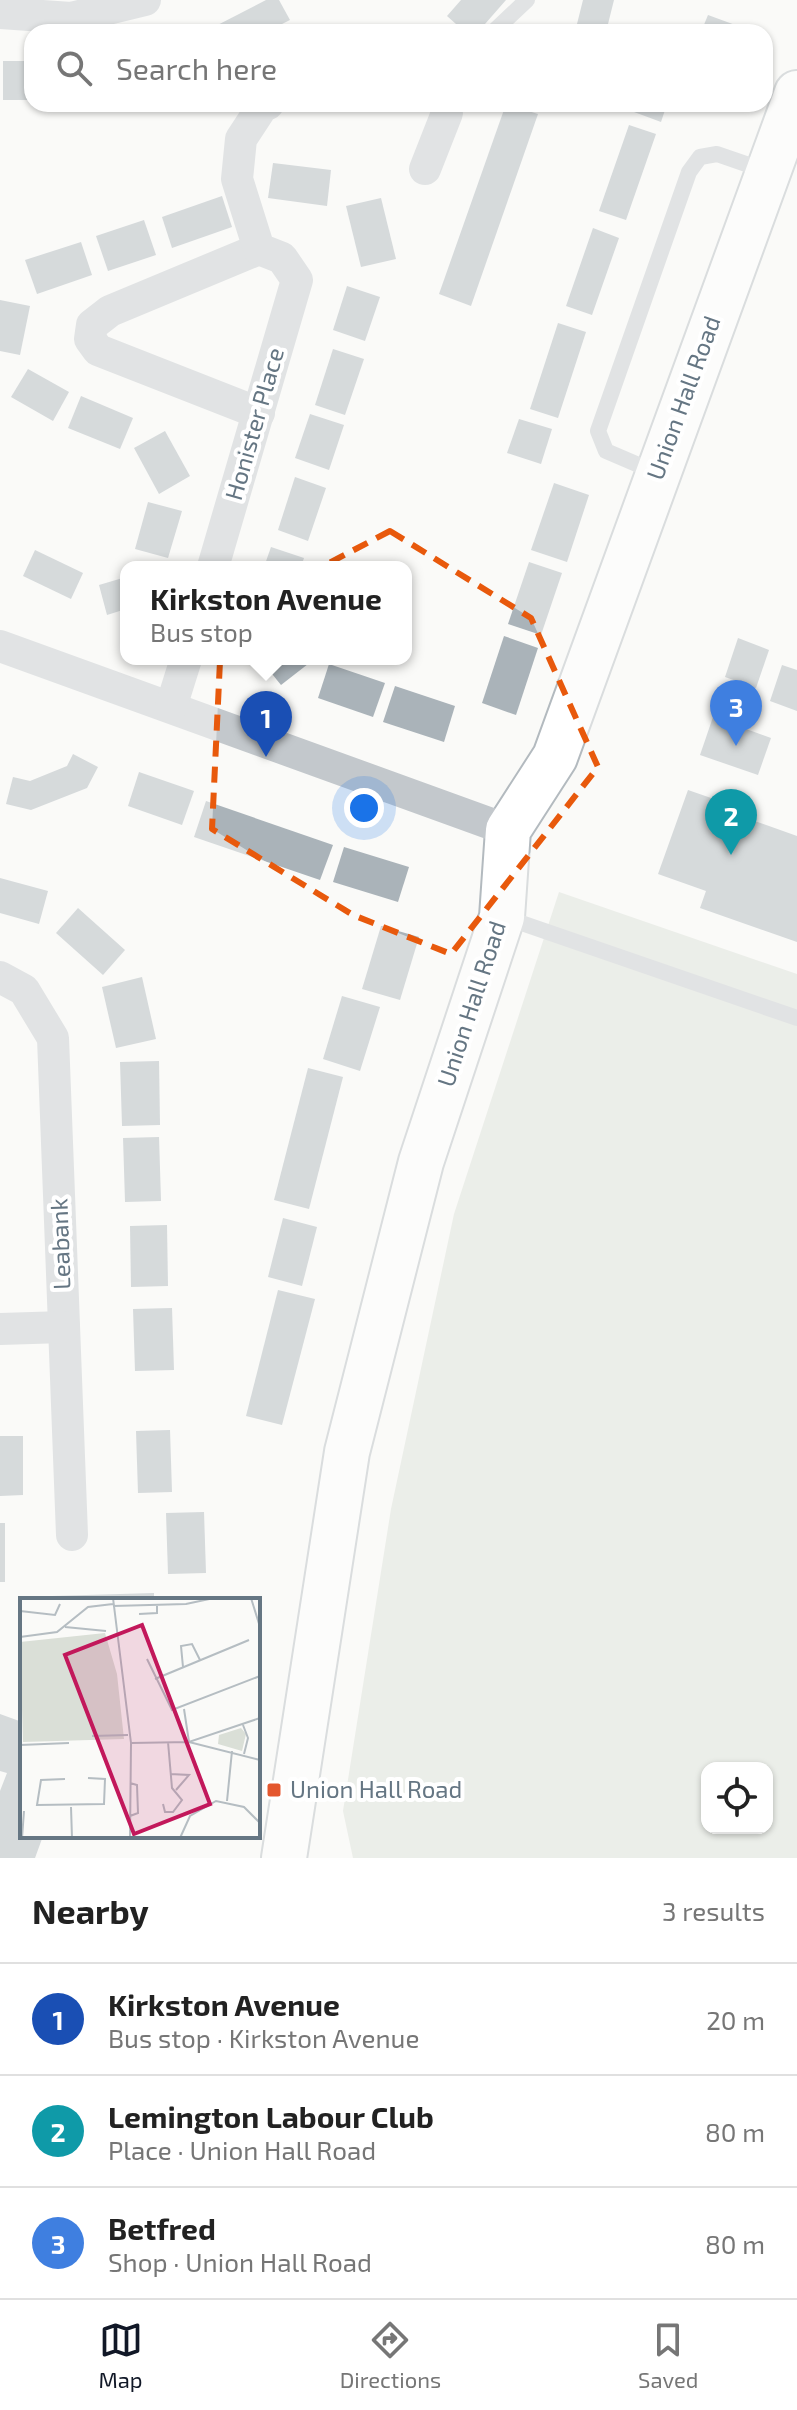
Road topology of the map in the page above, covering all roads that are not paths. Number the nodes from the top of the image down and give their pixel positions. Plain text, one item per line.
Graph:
1 (145, 0) edge
2 (527, 0) edge
3 (0, 13) edge
4 (502, 24) edge
5 (797, 93) edge
6 (259, 112) edge
7 (447, 112) edge
8 (425, 169) dead end
9 (768, 172) junction
10 (259, 249) junction
11 (259, 413) junction
12 (657, 472) junction
13 (215, 561) edge
14 (0, 646) edge
15 (184, 665) edge
16 (171, 707) junction
17 (508, 830) junction
18 (502, 917) junction
19 (0, 977) edge
20 (797, 1018) edge
21 (64, 1327) junction
22 (0, 1329) edge
23 (72, 1535) dead end
24 (284, 1858) edge

1 - 3 street
2 - 4 lane
5 - 9 street, Union Hall Road
6 - 10 street
7 - 8 street
9 - 12 street, Union Hall Road
9 - 12 lane
10 - 11 street, Honister Place
10 - 11 street
11 - 13 street, Honister Place
12 - 17 street, Union Hall Road
14 - 16 street
15 - 16 street
16 - 17 street
17 - 18 street, Union Hall Road
18 - 20 lane
18 - 24 street, Union Hall Road
19 - 21 street, Leabank
21 - 22 street
21 - 23 street, Leabank

